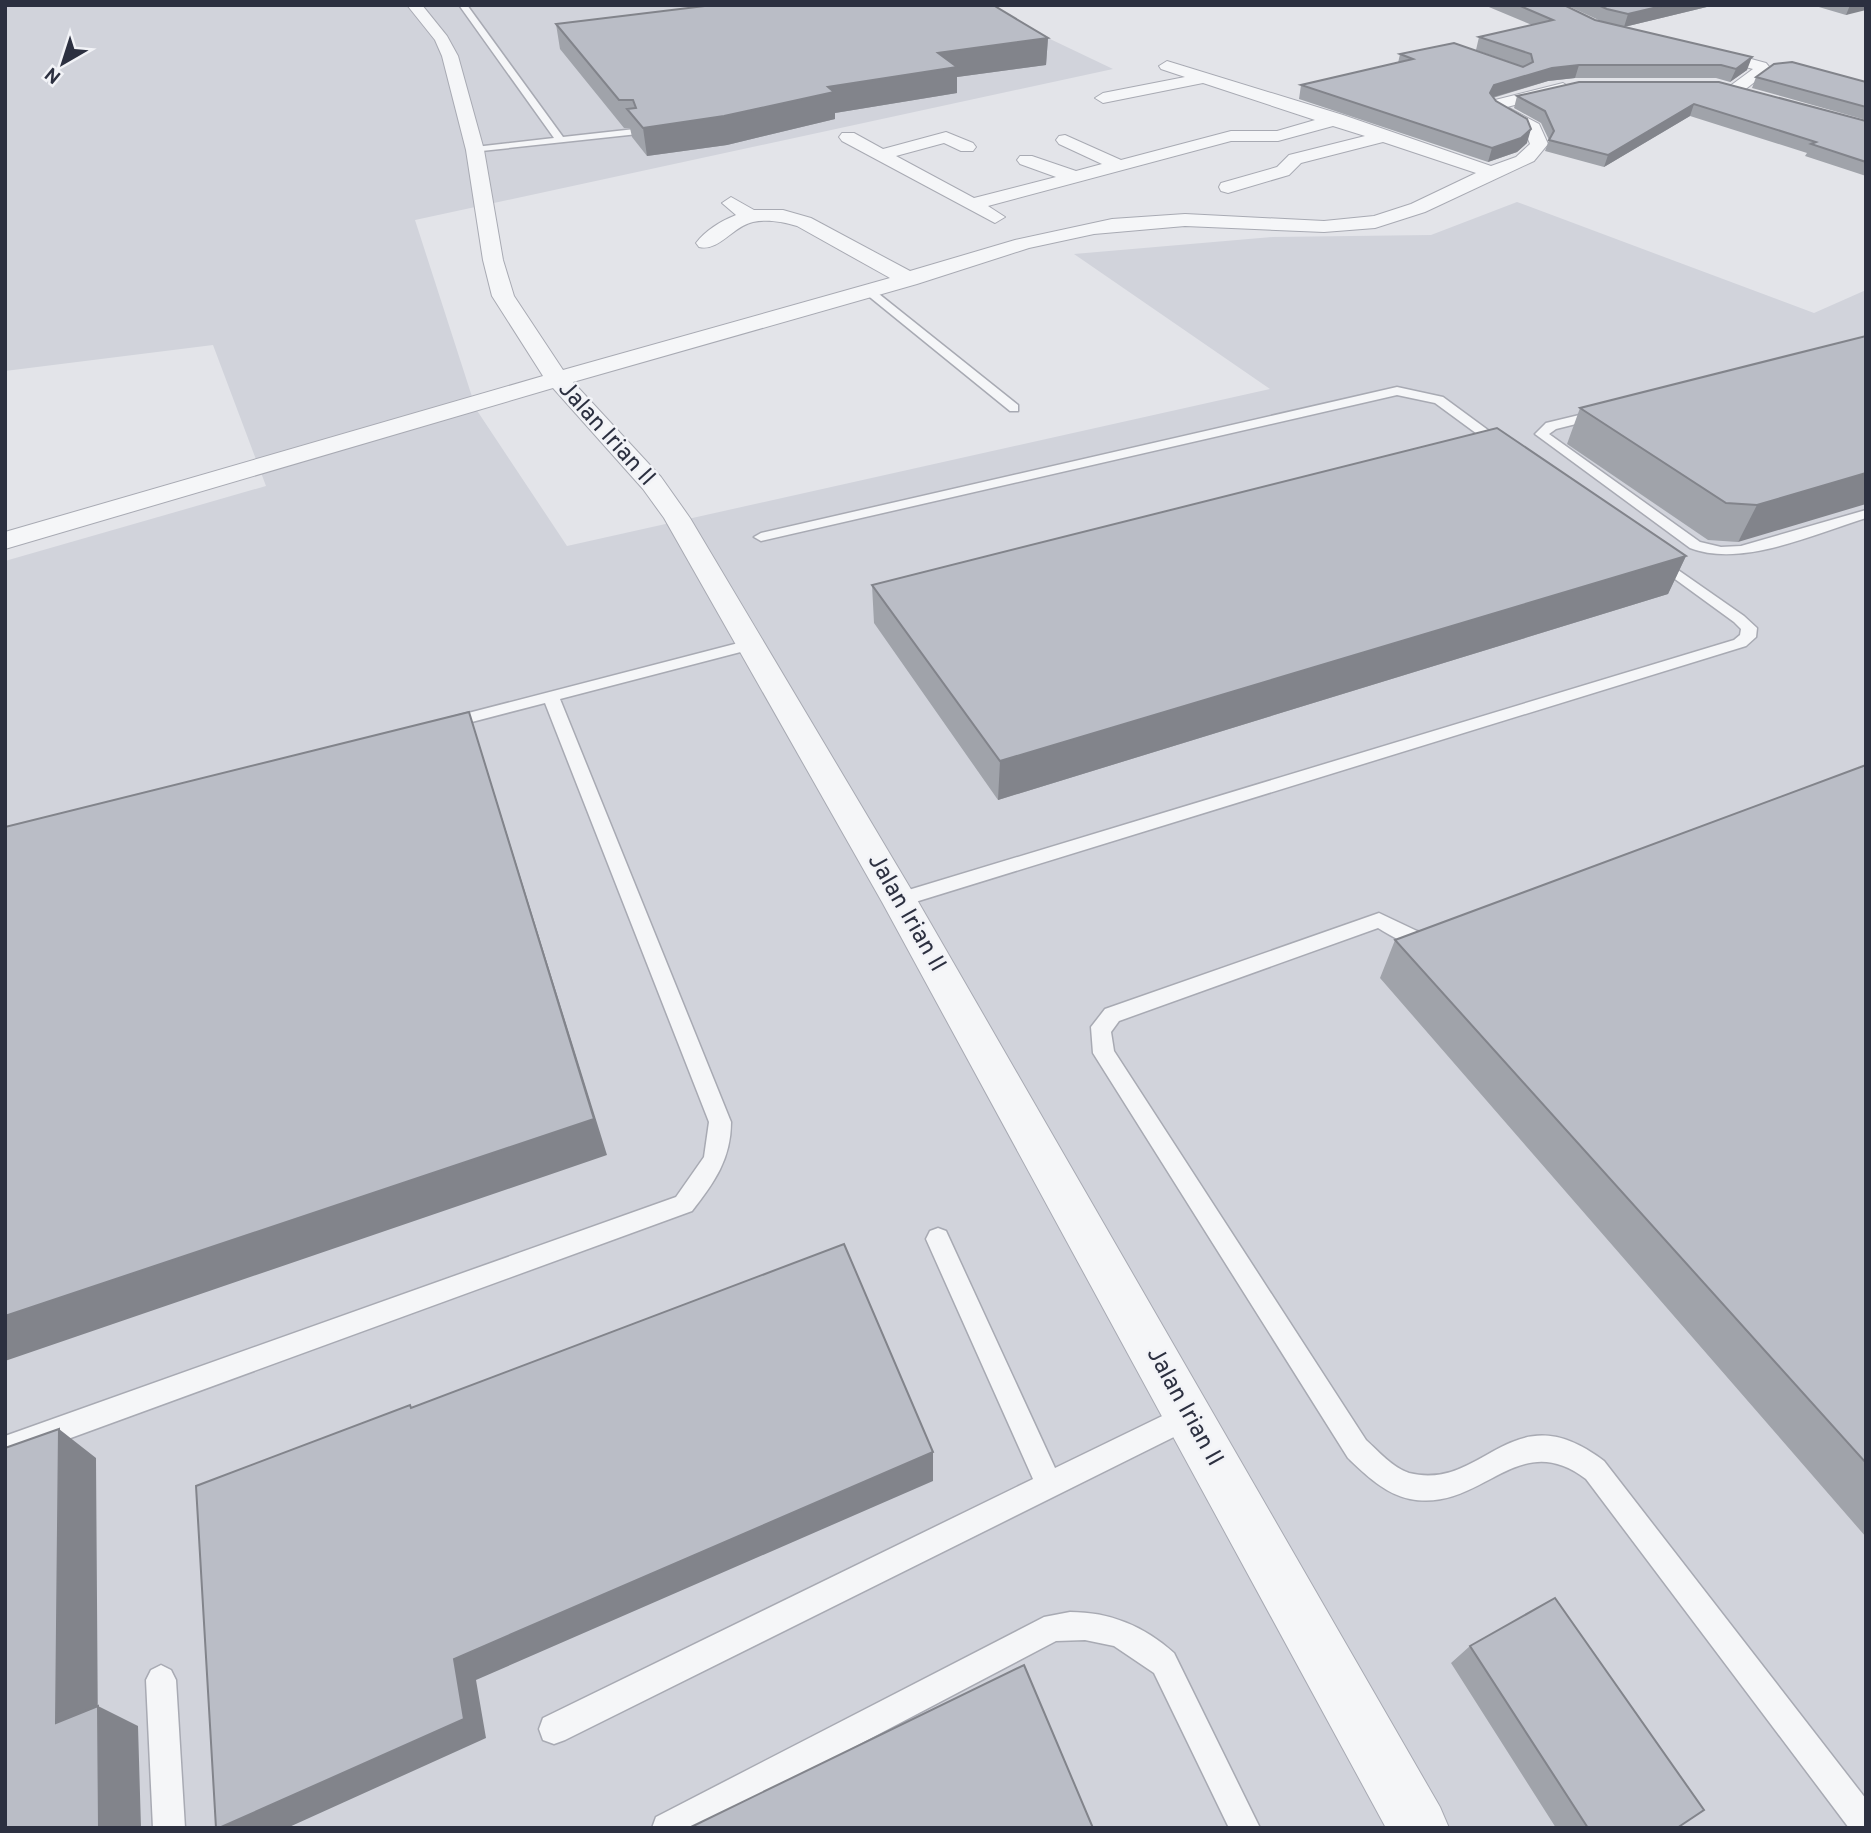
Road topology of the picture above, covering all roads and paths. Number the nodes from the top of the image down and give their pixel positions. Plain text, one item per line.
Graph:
1 (414, 5) edge
2 (463, 5) edge
3 (1692, 48) edge
4 (1167, 66) dead end
5 (1208, 77) junction
6 (1524, 81) edge
7 (1589, 86) edge
8 (1549, 89) junction
9 (1102, 98) dead end
10 (1766, 98) edge
11 (1337, 119) junction
12 (1175, 131) dead end
13 (635, 132) edge
14 (1386, 135) junction
15 (848, 137) dead end
16 (1065, 140) dead end
17 (561, 141) junction
18 (1205, 143) junction
19 (967, 147) dead end
20 (475, 150) junction
21 (880, 155) junction
22 (1027, 160) dead end
23 (1120, 166) junction
24 (1492, 172) junction
25 (1075, 177) junction
26 (1228, 187) dead end
27 (731, 202) dead end
28 (973, 204) junction
29 (750, 216) junction
30 (1036, 240) junction
31 (706, 243) dead end
32 (910, 280) junction
33 (870, 292) junction
34 (556, 377) junction
35 (1014, 408) dead end
36 (1613, 410) edge
37 (1517, 457) edge
38 (1866, 514) edge
39 (761, 537) dead end
40 (5, 541) edge
41 (1650, 554) edge
42 (750, 645) junction
43 (551, 698) junction
44 (429, 728) edge
45 (899, 900) junction
46 (1444, 936) edge
47 (938, 1239) dead end
48 (1189, 1416) junction
49 (5, 1449) edge
50 (1050, 1486) junction
51 (161, 1680) dead end
52 (554, 1729) dead end
53 (1866, 1825) edge
54 (169, 1828) edge
55 (667, 1828) edge
56 (1245, 1828) edge
57 (1419, 1828) edge

1 - 20 street, Jalan Irian II
2 - 17 lane
3 - 10 street
4 - 5 street
5 - 9 street
5 - 11 street
6 - 8 street
7 - 8 street
8 - 24 street
11 - 14 street
11 - 18 street
12 - 18 street
13 - 17 lane
14 - 24 street
14 - 26 street
15 - 21 street
16 - 23 street
17 - 20 lane
18 - 23 street
19 - 21 street
20 - 34 street, Jalan Irian II
21 - 28 street
22 - 25 street
23 - 25 street
24 - 30 street
25 - 28 street
27 - 29 street
28 - 30 street
29 - 31 street
29 - 32 street
30 - 32 street
32 - 33 street
33 - 34 street
33 - 35 lane
34 - 40 street
34 - 42 street, Jalan Irian II
36 - 38 lane
37 - 39 lane
41 - 45 lane
42 - 43 lane
42 - 45 street, Jalan Irian II
43 - 44 lane
43 - 49 lane
45 - 48 street, Jalan Irian II
46 - 53 lane
47 - 50 lane
48 - 50 lane
48 - 57 street, Jalan Irian II
50 - 52 lane
51 - 54 lane
55 - 56 lane

